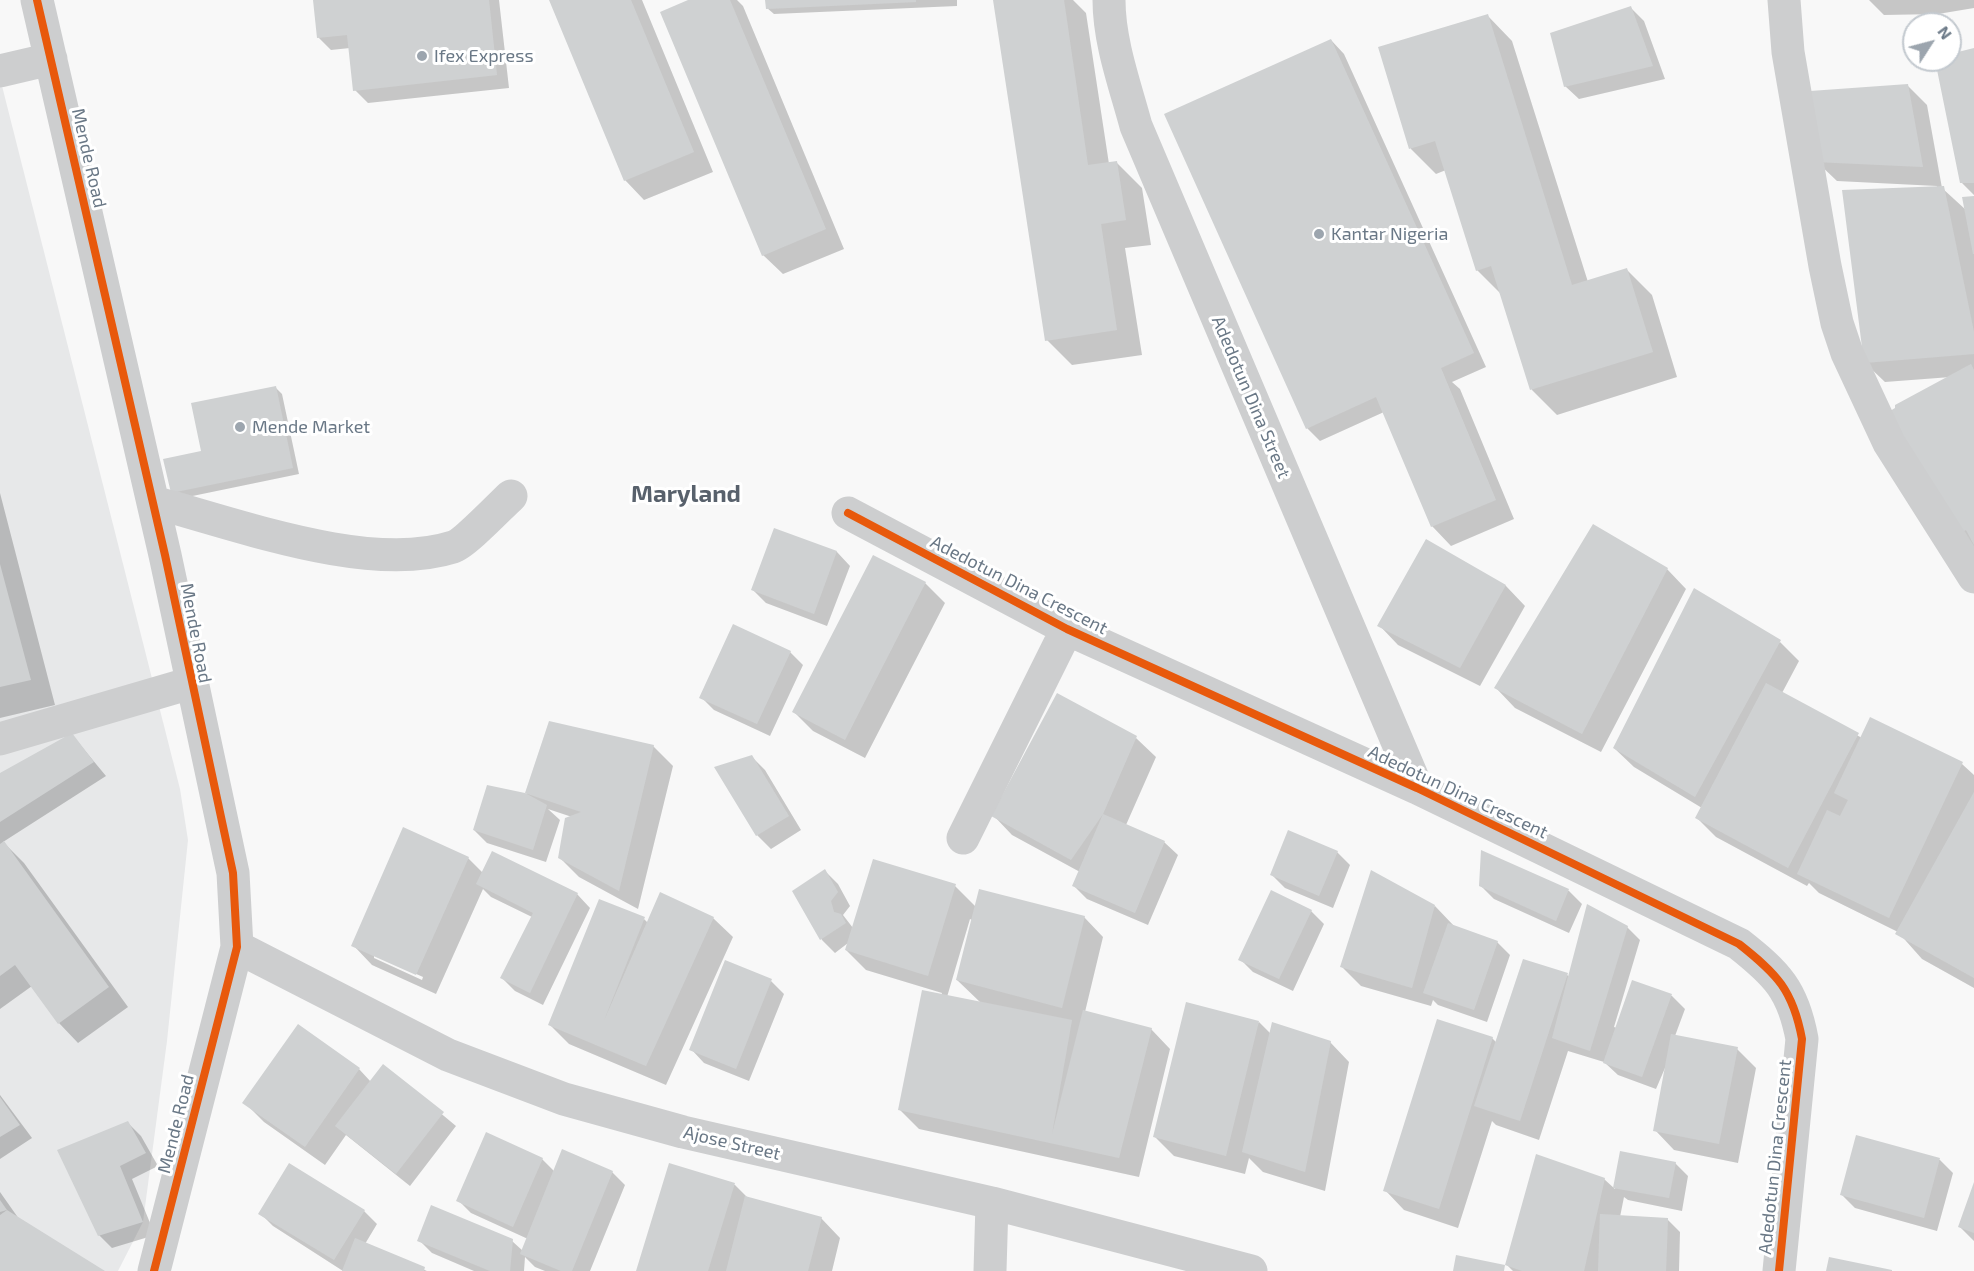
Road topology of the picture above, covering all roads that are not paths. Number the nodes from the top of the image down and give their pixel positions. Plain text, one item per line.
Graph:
1 (37, 0) edge
2 (1109, 0) edge
3 (1784, 0) edge
4 (51, 59) junction
5 (0, 71) edge
6 (511, 496) dead end
7 (153, 502) junction
8 (848, 513) dead end
9 (1974, 578) edge
10 (1067, 629) junction
11 (191, 683) junction
12 (0, 739) edge
13 (1417, 788) junction
14 (963, 838) dead end
15 (237, 947) junction
16 (992, 1203) junction
17 (154, 1271) edge
18 (990, 1271) edge
19 (1251, 1271) edge
20 (1779, 1271) edge

1 - 4 street, Mende Road
2 - 13 street, Adedotun Dina Street
3 - 9 street
4 - 5 street
4 - 7 street, Mende Road
6 - 7 street
7 - 11 street, Mende Road
8 - 10 street, Adedotun Dina Crescent
10 - 13 street, Adedotun Dina Crescent
10 - 14 street
11 - 12 street
11 - 15 street, Mende Road
13 - 20 street, Adedotun Dina Crescent
15 - 16 street, Ajose Street
15 - 17 street, Mende Road
16 - 18 street
16 - 19 street, Ajose Street

